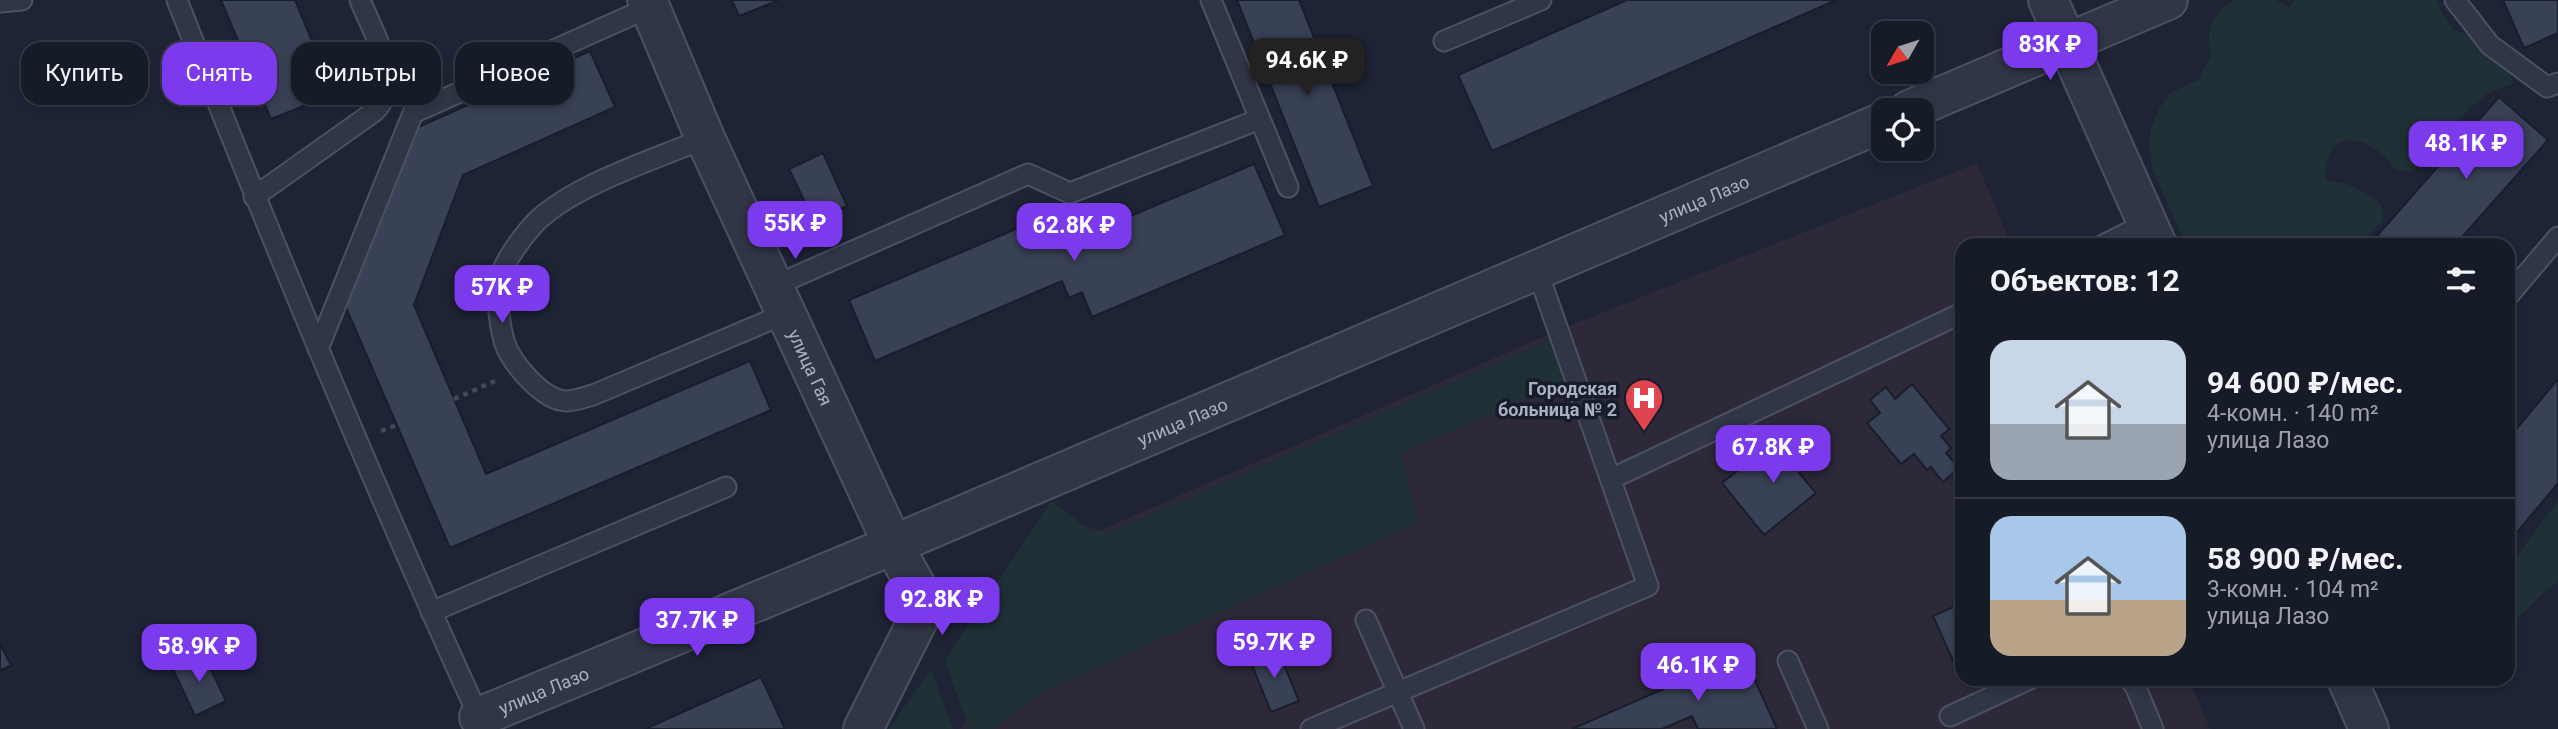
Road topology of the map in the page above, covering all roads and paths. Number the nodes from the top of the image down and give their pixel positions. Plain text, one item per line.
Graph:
1 (22, 0) edge
2 (177, 0) edge
3 (360, 0) edge
4 (1211, 0) edge
5 (1541, 0) edge
6 (2048, 0) edge
7 (2168, 0) edge
8 (2455, 0) edge
9 (0, 2) edge
10 (649, 3) edge
11 (1444, 41) dead end
12 (2068, 43) junction
13 (2558, 83) edge
14 (1934, 99) edge
15 (1260, 119) junction
16 (1871, 127) edge
17 (705, 138) junction
18 (1287, 187) dead end
19 (254, 197) junction
20 (2152, 234) edge
21 (2558, 237) edge
22 (2134, 238) edge
23 (1537, 270) junction
24 (2515, 288) edge
25 (780, 300) junction
26 (1955, 316) edge
27 (318, 349) junction
28 (521, 369) junction
29 (454, 399) dead end
30 (1611, 479) junction
31 (726, 487) dead end
32 (893, 545) junction
33 (431, 612) junction
34 (1366, 620) dead end
35 (1787, 661) dead end
36 (2015, 686) edge
37 (2135, 686) edge
38 (2350, 686) edge
39 (1398, 692) junction
40 (1950, 716) dead end
41 (479, 717) joint
42 (863, 729) edge
43 (1311, 729) edge
44 (1414, 729) edge
45 (1818, 729) edge
46 (2153, 729) edge
47 (2369, 729) edge

1 - 9 lane
2 - 19 lane
3 - 19 lane
4 - 15 lane
5 - 11 lane
6 - 12 street
7 - 12 street
8 - 13 lane
10 - 17 street, улица Гая
10 - 27 lane
12 - 14 street
12 - 20 street
15 - 18 lane
15 - 25 lane
16 - 23 street, улица Лазо
17 - 25 street, улица Гая
17 - 28 lane
19 - 27 lane
20 - 22 lane
21 - 24 lane
23 - 30 lane
23 - 32 street, улица Лазо
25 - 28 lane
25 - 32 street, улица Гая
26 - 30 lane
27 - 33 lane
28 - 29 path
30 - 39 lane
31 - 33 lane
32 - 41 street, улица Лазо
32 - 42 street, улица Гая
33 - 41 lane
34 - 39 lane
35 - 45 lane
36 - 40 lane
37 - 46 lane
38 - 47 street
39 - 43 lane
39 - 44 lane

